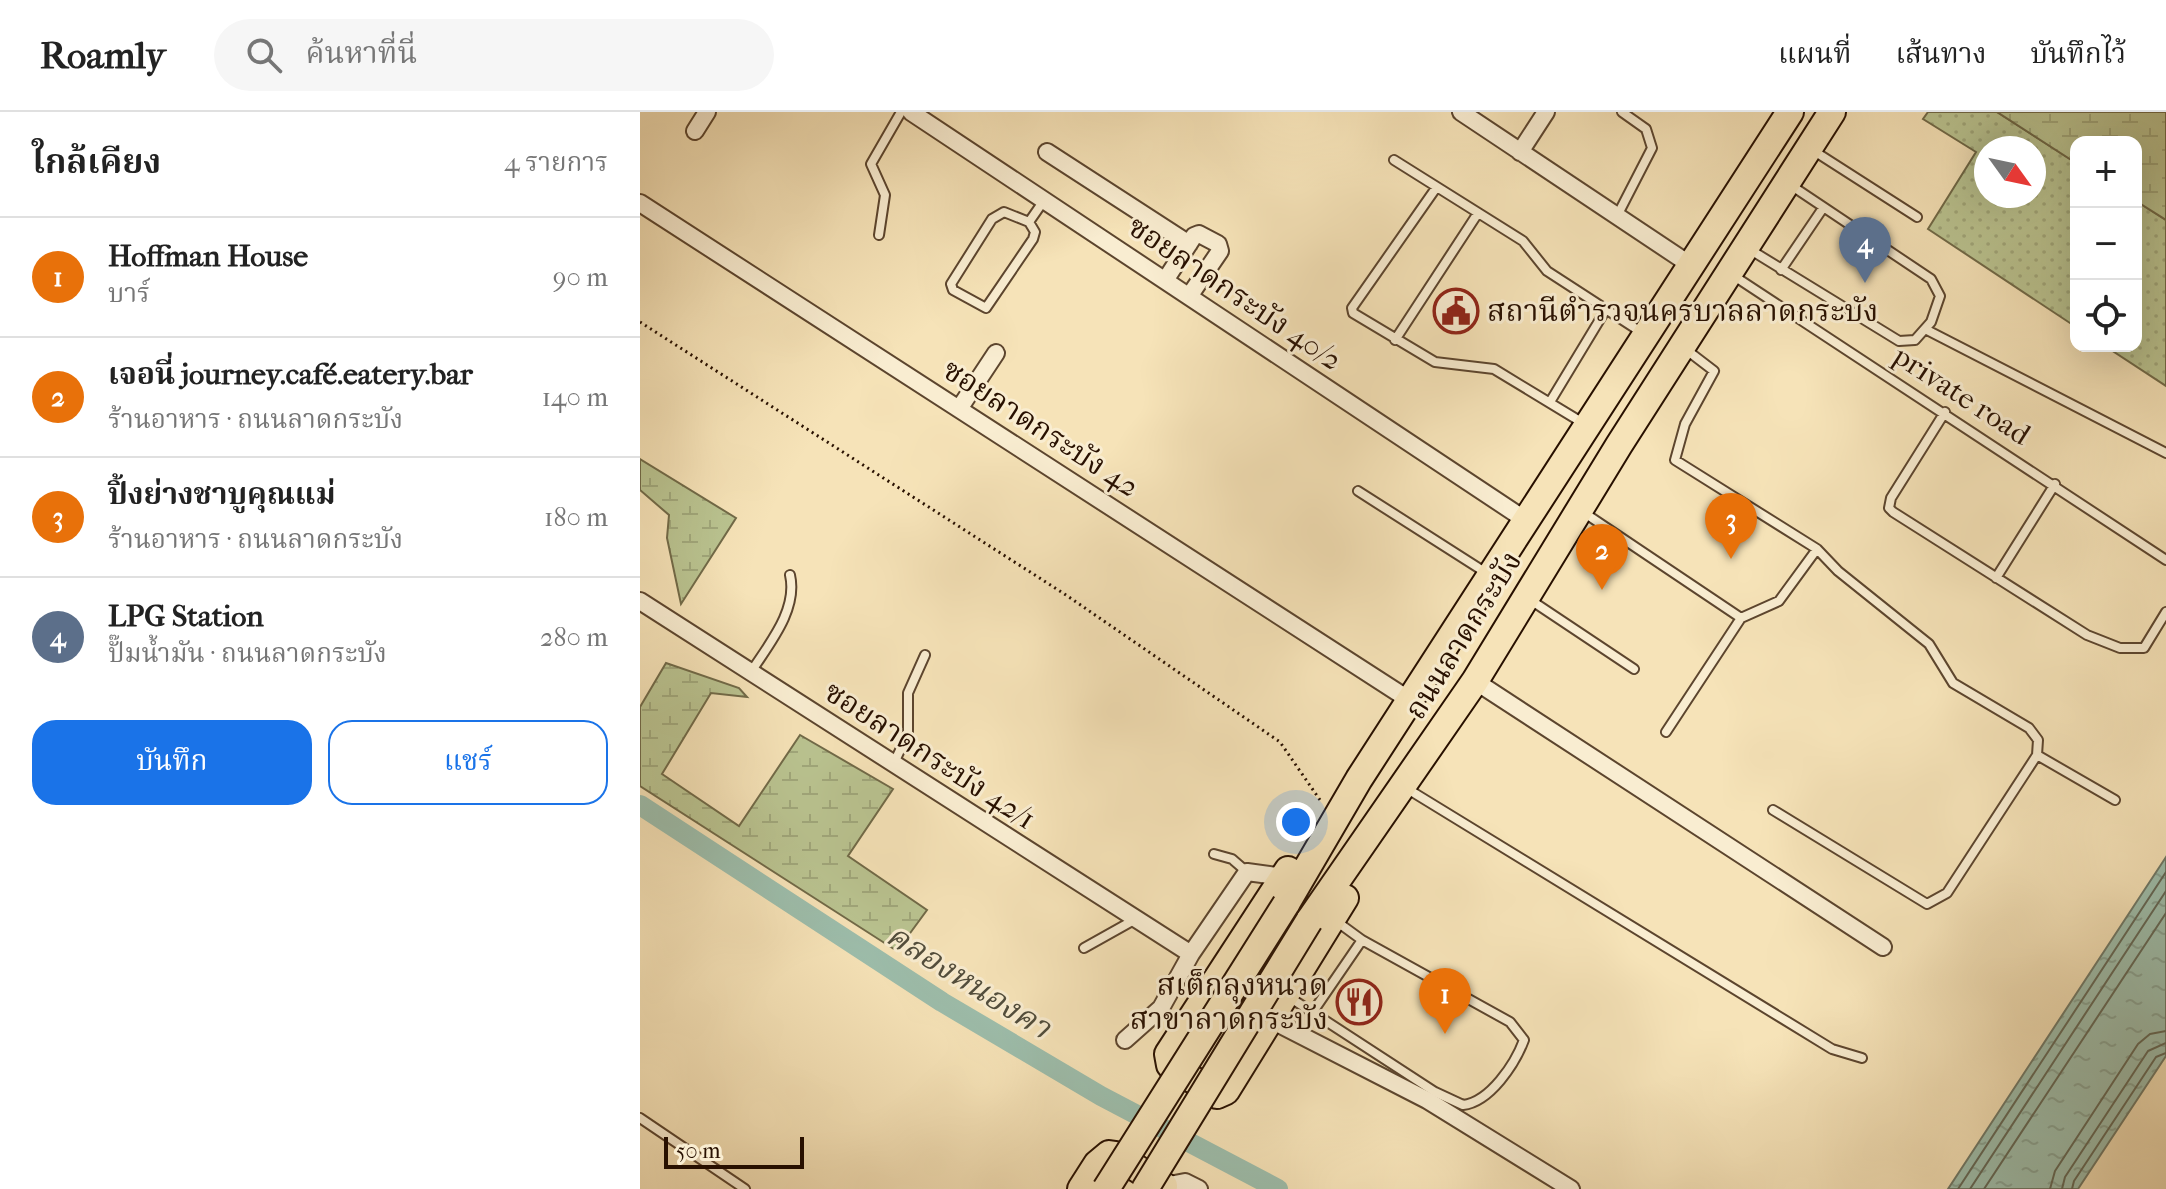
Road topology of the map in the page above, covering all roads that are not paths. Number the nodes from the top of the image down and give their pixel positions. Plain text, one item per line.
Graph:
1 (707, 112) edge
2 (901, 112) edge
3 (911, 112) edge
4 (1461, 112) edge
5 (1546, 112) edge
6 (1622, 112) edge
7 (1790, 112) edge
8 (1832, 112) edge
9 (695, 131) dead end
10 (1810, 148) junction
11 (1047, 152) dead end
12 (1520, 152) junction
13 (1394, 160) dead end
14 (1789, 183) junction
15 (1436, 188) junction
16 (1045, 199) junction
17 (640, 203) edge
18 (1823, 208) junction
19 (1478, 213) junction
20 (1616, 216) junction
21 (1917, 217) dead end
22 (1029, 222) junction
23 (879, 235) dead end
24 (1189, 244) junction
25 (1747, 247) junction
26 (1692, 266) junction
27 (1781, 270) junction
28 (1730, 274) junction
29 (1166, 279) junction
30 (1190, 295) junction
31 (1605, 311) junction
32 (1925, 329) junction
33 (1645, 335) junction
34 (1395, 340) junction
35 (1683, 347) junction
36 (996, 353) dead end
37 (1550, 402) junction
38 (959, 409) junction
39 (1945, 412) junction
40 (1587, 426) junction
41 (1619, 445) junction
42 (2166, 453) edge
43 (2055, 484) junction
44 (1358, 491) dead end
45 (1579, 509) junction
46 (1527, 521) junction
47 (1817, 549) junction
48 (2166, 560) edge
49 (790, 575) dead end
50 (1492, 577) junction
51 (1996, 578) junction
52 (1525, 596) junction
53 (640, 601) edge
54 (2166, 612) edge
55 (1741, 618) junction
56 (925, 655) dead end
57 (1634, 669) dead end
58 (751, 672) junction
59 (1475, 681) junction
60 (1411, 701) junction
61 (1666, 732) dead end
62 (2037, 755) junction
63 (893, 764) junction
64 (1359, 779) junction
65 (1400, 794) junction
66 (2115, 800) dead end
67 (1773, 810) dead end
68 (1214, 854) dead end
69 (1247, 872) junction
70 (1284, 877) junction
71 (1134, 920) junction
72 (1321, 920) junction
73 (1362, 940) junction
74 (1883, 947) dead end
75 (1084, 948) dead end
76 (1191, 954) junction
77 (1287, 995) junction
78 (1312, 1013) junction
79 (1271, 1020) junction
80 (1125, 1040) dead end
81 (1862, 1058) dead end
82 (640, 1118) edge
83 (1552, 1184) edge
84 (1157, 1188) edge
85 (745, 1189) edge
86 (1081, 1189) edge
87 (1106, 1189) edge
88 (1199, 1189) edge
89 (1571, 1189) edge

1 - 9 street
2 - 23 lane
3 - 16 street, ซอยลาดกระบัง 40/2
4 - 12 street
5 - 12 street
6 - 20 lane
7 - 26 main road, ถนนลาดกระบัง
8 - 10 main road, ถนนลาดกระบัง
10 - 14 main road, ถนนลาดกระบัง
10 - 21 lane
11 - 24 street
12 - 20 street
13 - 15 lane
14 - 18 lane
14 - 25 main road, ถนนลาดกระบัง
15 - 19 lane
15 - 34 lane
16 - 22 lane
16 - 29 street, ซอยลาดกระบัง 40/2
17 - 38 street, ซอยลาดกระบัง 42
18 - 27 lane
18 - 32 lane
19 - 31 lane
19 - 34 lane
20 - 26 street
22 - 22 lane
24 - 29 street
24 - 30 street
25 - 27 lane
25 - 28 main road, ถนนลาดกระบัง
26 - 33 main road, ถนนลาดกระบัง
27 - 32 lane
28 - 35 main road, ถนนลาดกระบัง
28 - 39 lane, private road
29 - 30 street, ซอยลาดกระบัง 40/2
30 - 46 street, ซอยลาดกระบัง 40/2
31 - 33 lane
31 - 37 lane
32 - 42 lane
33 - 40 main road, ถนนลาดกระบัง
34 - 37 lane
35 - 41 main road, ถนนลาดกระบัง
35 - 47 lane
36 - 38 street
37 - 40 lane
38 - 60 street, ซอยลาดกระบัง 42
39 - 43 lane, private road
39 - 51 lane
40 - 41 main road
40 - 46 main road, ถนนลาดกระบัง
41 - 45 main road, ถนนลาดกระบัง
43 - 48 lane, private road
43 - 51 lane
44 - 50 lane
45 - 52 main road, ถนนลาดกระบัง
45 - 55 lane
46 - 50 main road, ถนนลาดกระบัง
47 - 55 lane
47 - 62 lane
49 - 58 lane
50 - 60 main road, ถนนลาดกระบัง
51 - 54 lane
52 - 57 lane
52 - 59 main road, ถนนลาดกระบัง
53 - 58 street, ซอยลาดกระบัง 42/1
55 - 61 lane
56 - 63 lane
58 - 63 street, ซอยลาดกระบัง 42/1
59 - 65 main road, ถนนลาดกระบัง
59 - 74 street
60 - 64 main road, ถนนลาดกระบัง
62 - 66 lane
62 - 67 lane
63 - 71 street, ซอยลาดกระบัง 42/1
64 - 70 main road
64 - 87 main road, ถนนลาดกระบัง, bridge
65 - 72 main road, ถนนลาดกระบัง
65 - 81 lane
68 - 69 lane
69 - 70 street
69 - 76 street
70 - 79 main road
71 - 75 lane
71 - 76 street, ซอยลาดกระบัง 42/1
72 - 73 lane
72 - 77 main road
72 - 84 main road, ถนนลาดกระบัง, bridge
73 - 78 lane
73 - 78 lane
76 - 80 street
77 - 78 lane
77 - 79 main road
79 - 83 street
82 - 85 lane
83 - 89 street
84 - 86 main road
84 - 88 street

